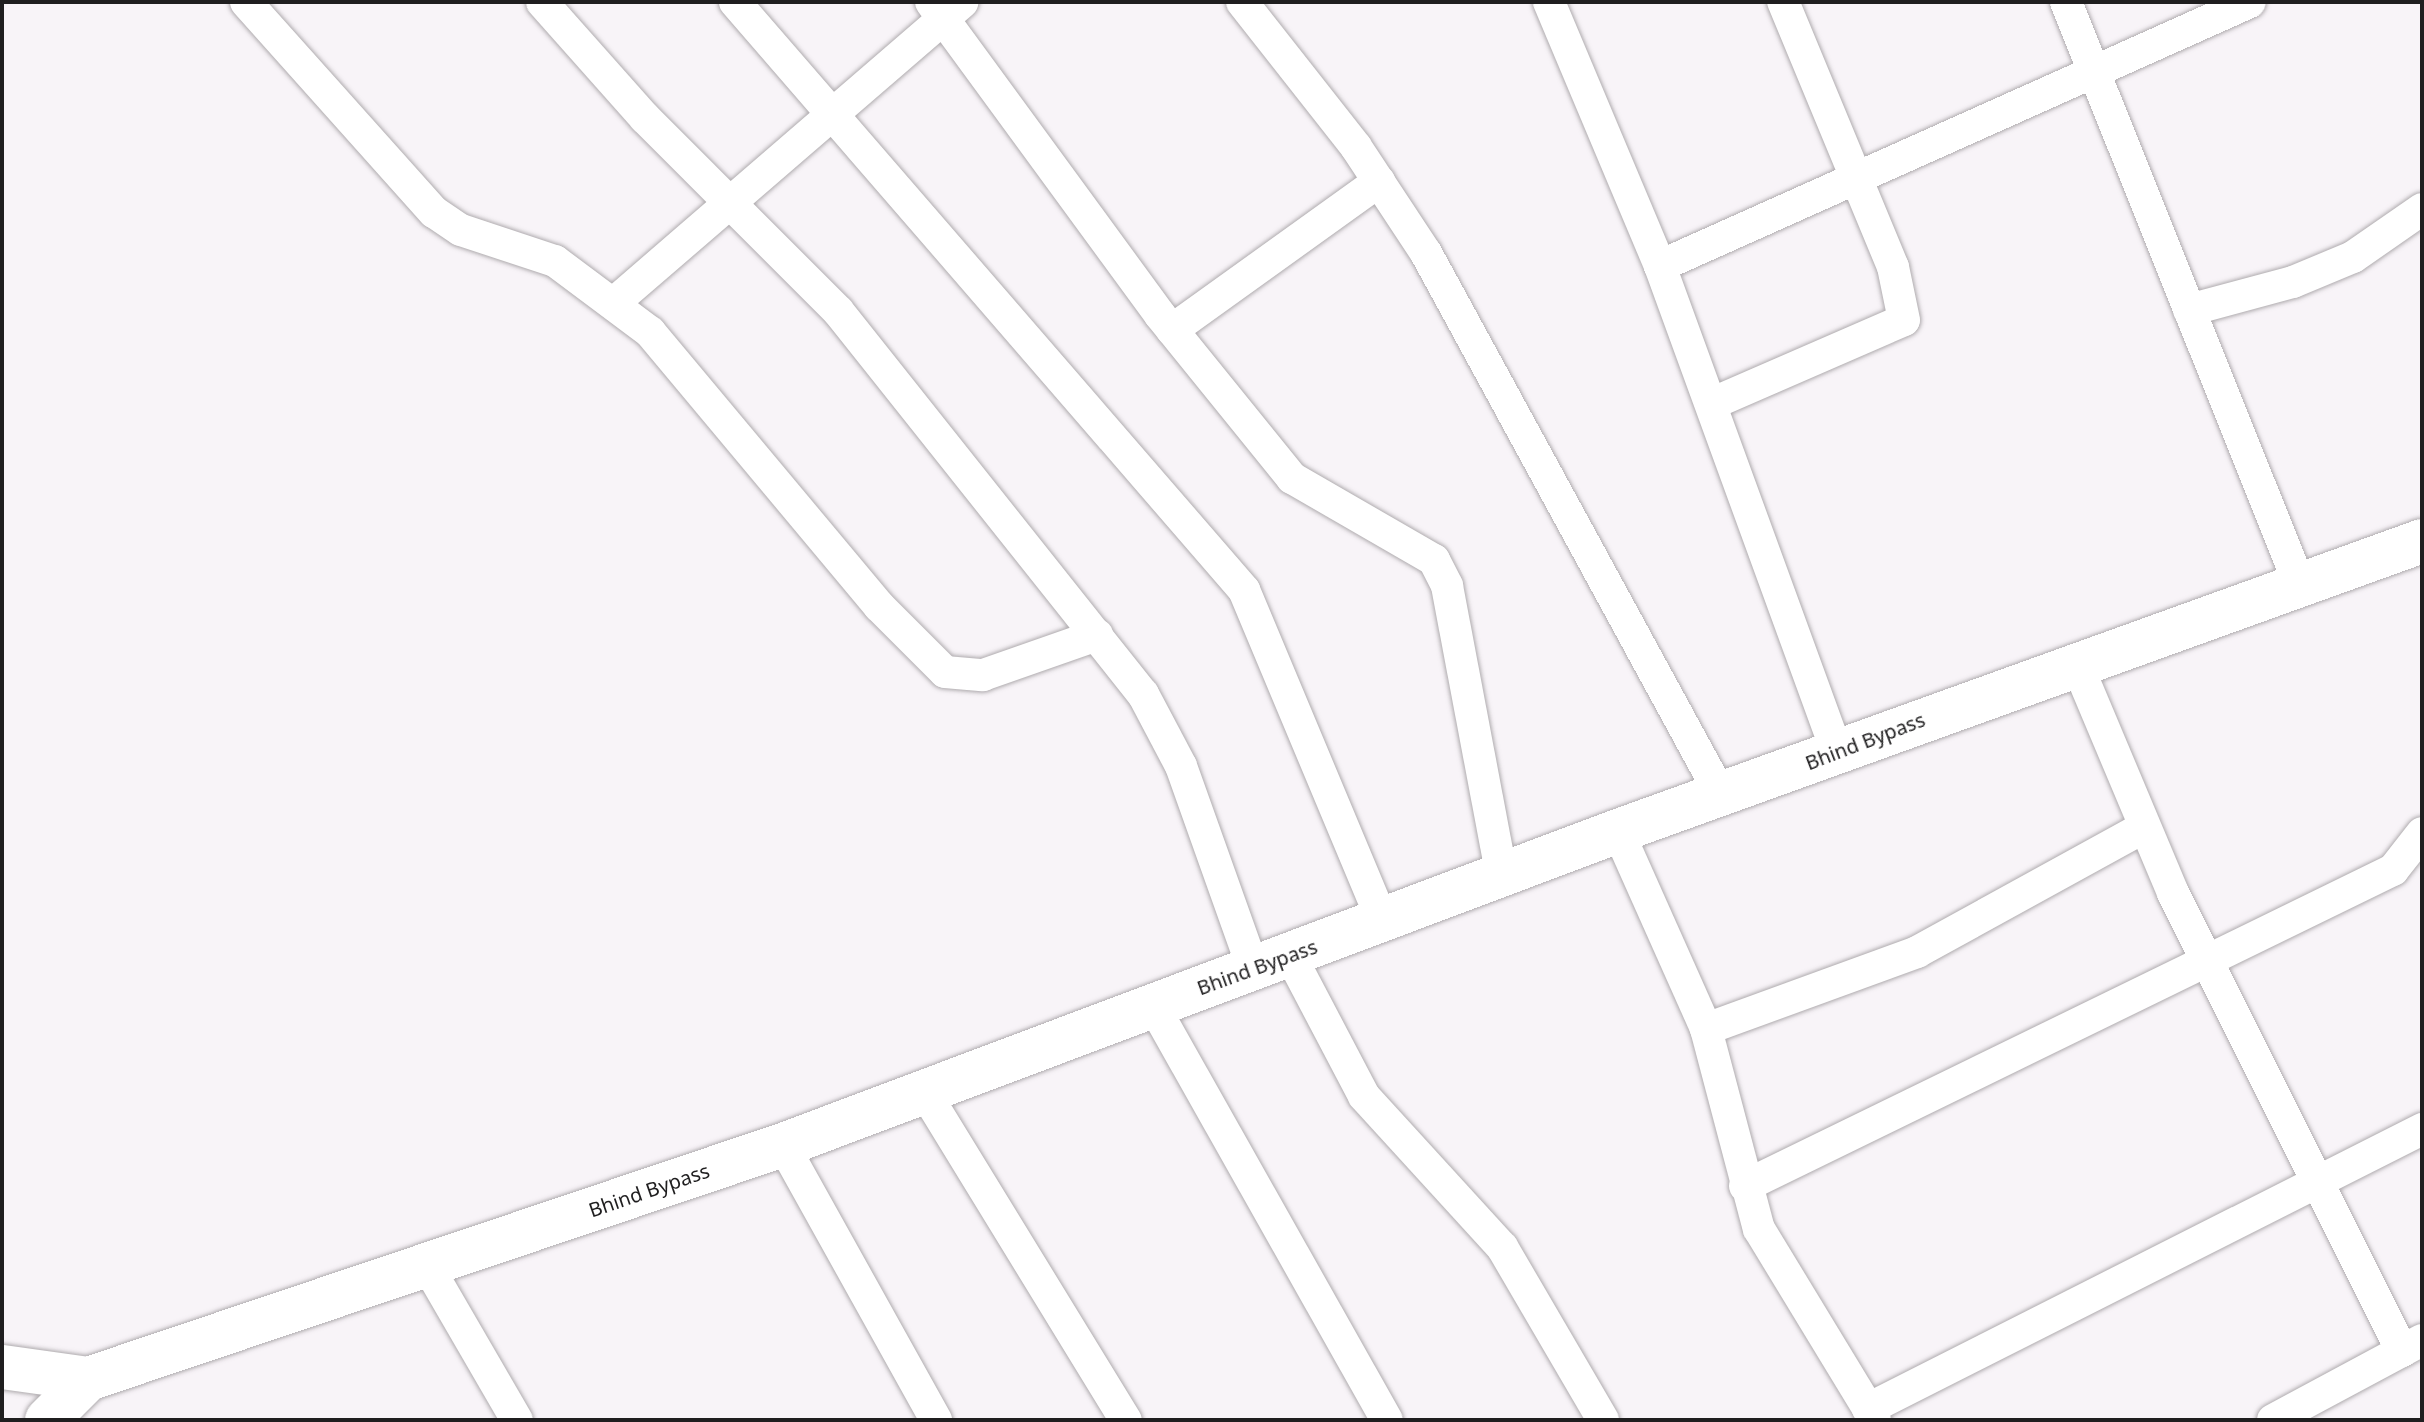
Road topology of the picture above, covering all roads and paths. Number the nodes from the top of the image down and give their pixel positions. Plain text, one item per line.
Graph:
1 (246, 2) edge
2 (542, 2) edge
3 (735, 2) edge
4 (1242, 2) edge
5 (1549, 2) edge
6 (2066, 2) edge
7 (2250, 2) edge
8 (1787, 3) edge
9 (946, 7) edge
10 (2095, 73) junction
11 (832, 114) junction
12 (1379, 181) junction
13 (1858, 181) junction
14 (729, 200) junction
15 (2422, 209) edge
16 (1660, 266) junction
17 (615, 302) junction
18 (2189, 310) junction
19 (1172, 330) junction
20 (1711, 404) junction
21 (2422, 541) edge
22 (2299, 583) junction
23 (1097, 635) junction
24 (2076, 662) junction
25 (1837, 752) junction
26 (1721, 795) junction
27 (2144, 827) junction
28 (1618, 831) junction
29 (2422, 833) edge
30 (1502, 876) junction
31 (1383, 922) junction
32 (2205, 959) junction
33 (1272, 961) junction
34 (1153, 1005) junction
35 (1706, 1029) junction
36 (924, 1091) junction
37 (2422, 1129) edge
38 (783, 1145) junction
39 (2320, 1181) junction
40 (1745, 1186) junction
41 (427, 1265) junction
42 (2412, 1345) edge
43 (2, 1367) edge
44 (88, 1379) junction
45 (1872, 1414) edge
46 (47, 1420) edge
47 (517, 1420) edge
48 (936, 1420) edge
49 (1126, 1420) edge
50 (1387, 1420) edge
51 (1603, 1420) edge
52 (2273, 1420) edge

1 - 17 street
2 - 14 street
3 - 11 street
4 - 12 street
5 - 16 street
6 - 10 street
7 - 10 street
8 - 13 street
9 - 11 street
9 - 19 street
10 - 13 street
10 - 18 street
11 - 14 street
11 - 31 street
12 - 19 street
12 - 26 street
13 - 16 street
13 - 20 street
14 - 17 street
14 - 23 street
15 - 18 street
16 - 20 street
17 - 23 street
18 - 22 street
19 - 30 street
20 - 25 street
21 - 22 street, Bhind Bypass
22 - 24 street, Bhind Bypass
23 - 33 street
24 - 25 street, Bhind Bypass
24 - 27 street
25 - 26 street, Bhind Bypass
26 - 28 street, Bhind Bypass
27 - 32 street
27 - 35 street
28 - 30 street, Bhind Bypass
28 - 35 street
29 - 32 street
30 - 31 street, Bhind Bypass
31 - 33 street, Bhind Bypass
32 - 39 street
32 - 40 street
33 - 34 street, Bhind Bypass
33 - 51 street
34 - 36 street, Bhind Bypass
34 - 50 street
35 - 40 street
36 - 38 street, Bhind Bypass
36 - 49 street
37 - 39 street
38 - 41 street, Bhind Bypass
38 - 48 street
39 - 42 street
39 - 45 street
40 - 45 street
41 - 44 street, Bhind Bypass
41 - 47 street
42 - 52 street
43 - 44 street, Bhind Bypass
44 - 46 street, Bhind Bypass

